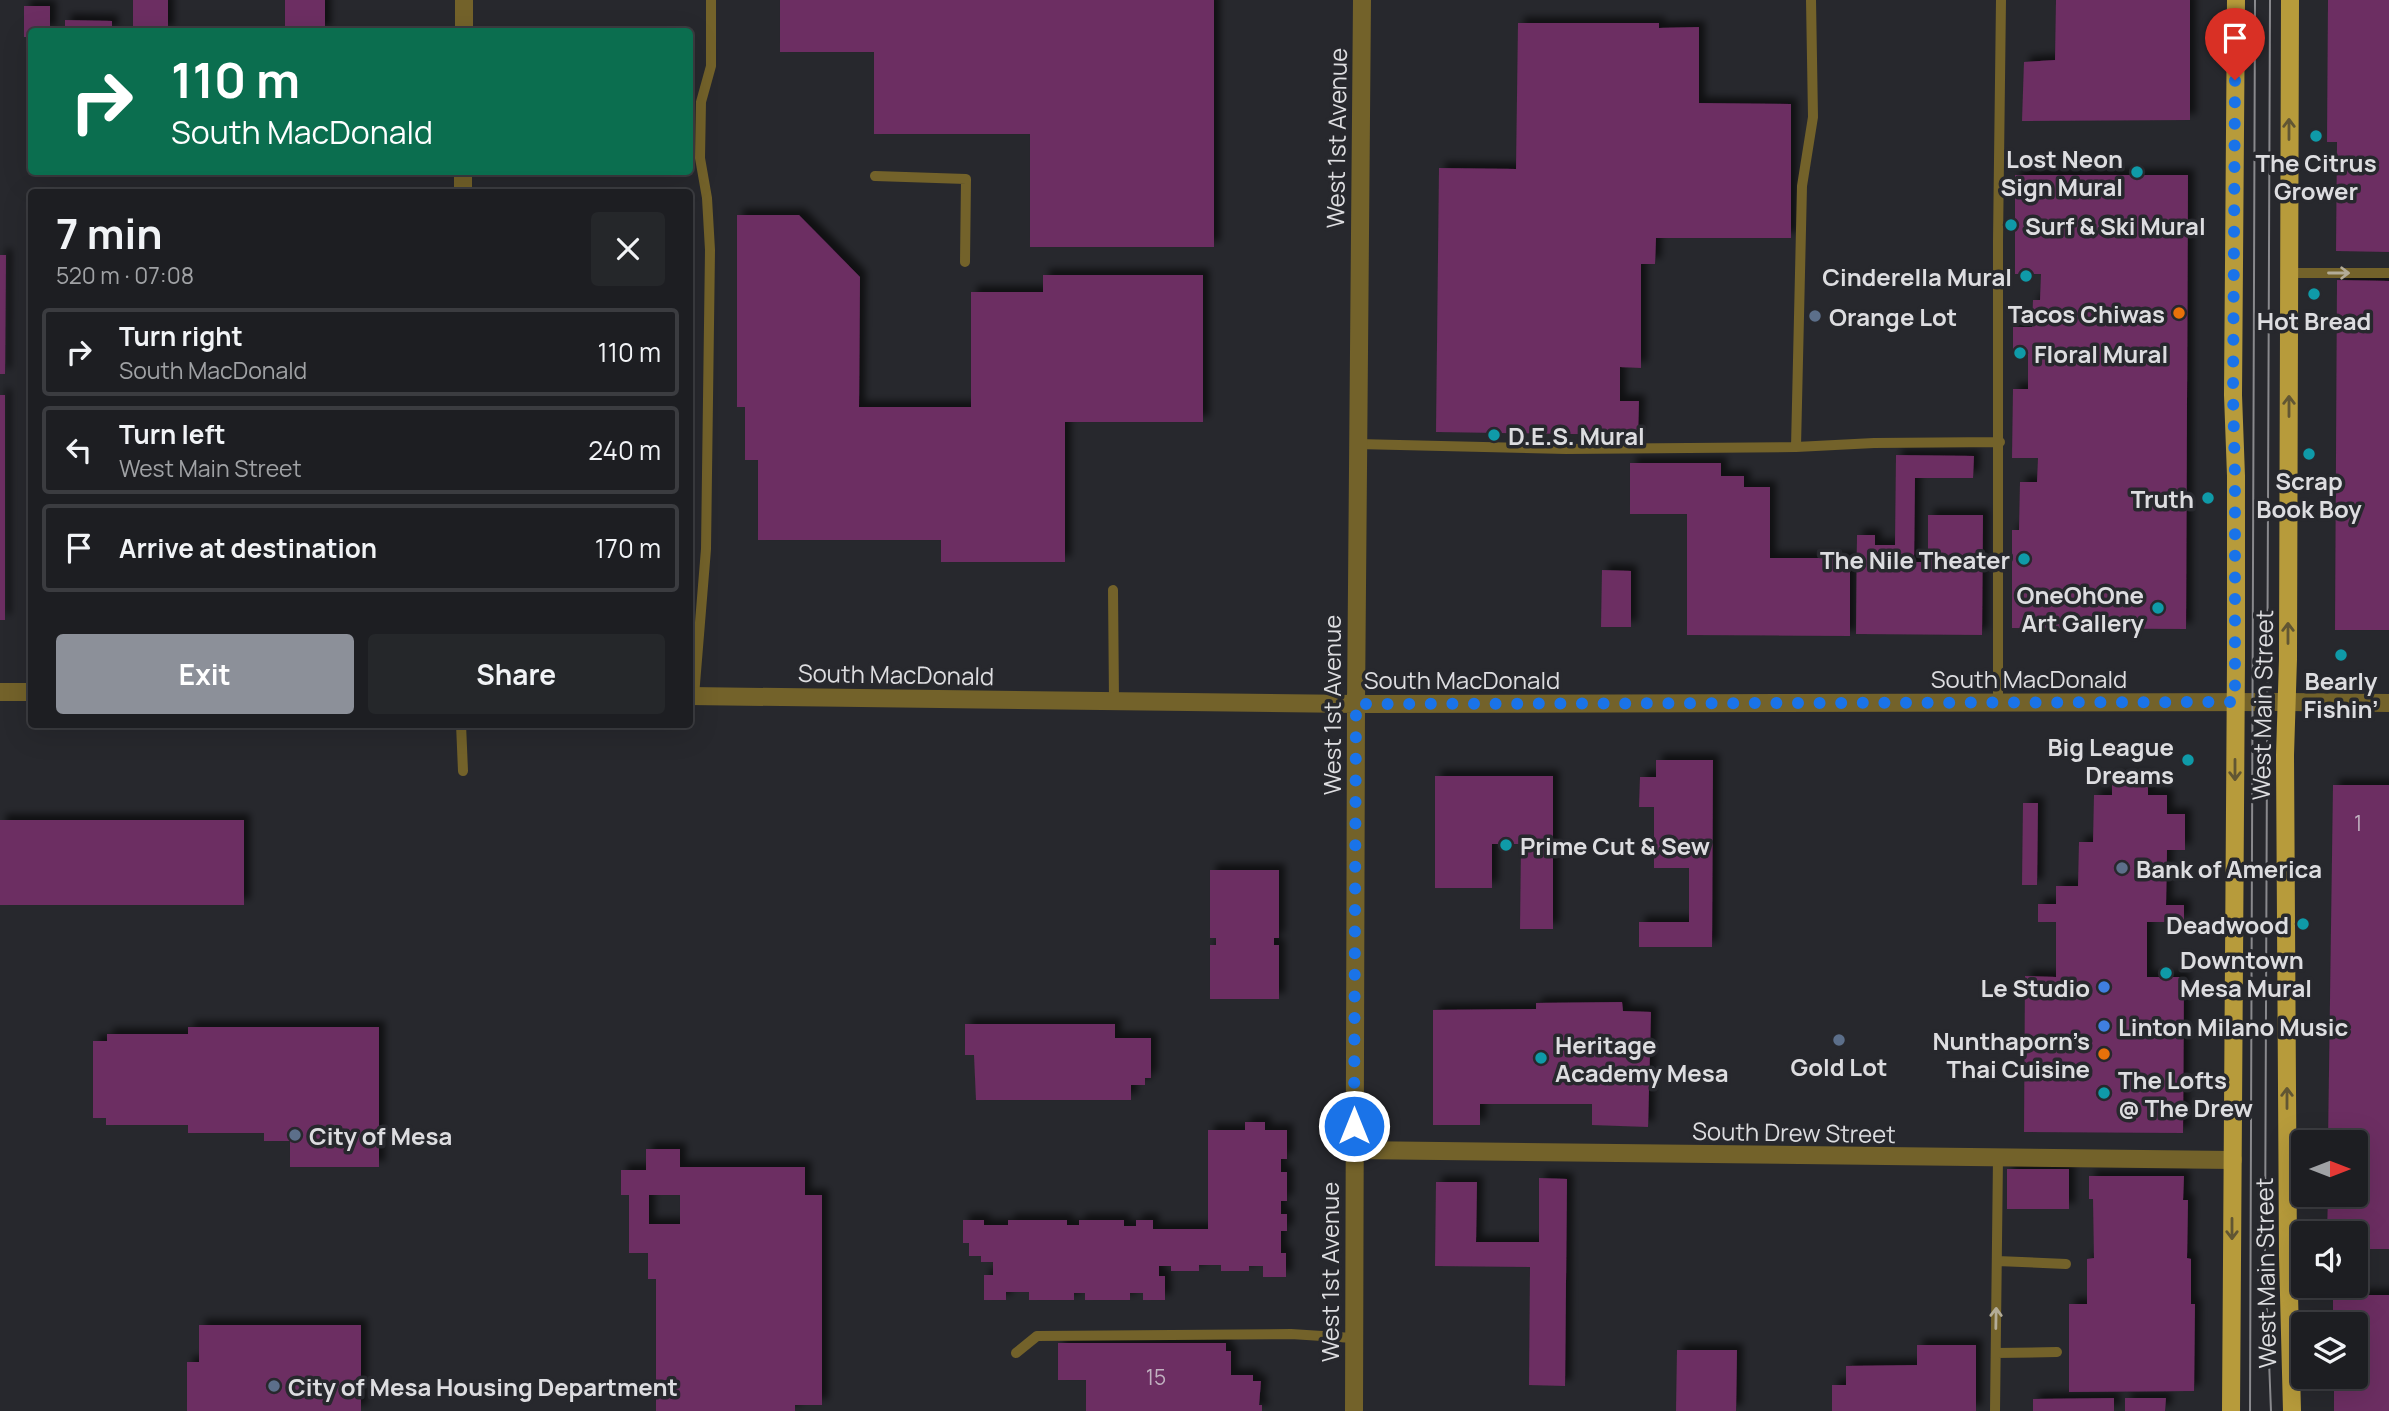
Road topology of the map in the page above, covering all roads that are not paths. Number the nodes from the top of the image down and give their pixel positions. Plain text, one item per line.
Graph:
1 (464, 0) edge
2 (711, 0) edge
3 (1362, 0) edge
4 (1811, 0) edge
5 (2001, 0) edge
6 (2236, 0) edge
7 (2290, 0) edge
8 (464, 28) edge
9 (874, 176) dead end
10 (965, 262) dead end
11 (2289, 273) junction
12 (2389, 273) edge
13 (2000, 442) junction
14 (1357, 444) junction
15 (1796, 447) junction
16 (1113, 590) dead end
17 (693, 686) edge
18 (0, 692) edge
19 (28, 692) edge
20 (693, 696) edge
21 (1114, 701) junction
22 (1998, 702) junction
23 (2235, 702) junction
24 (2287, 702) junction
25 (2389, 703) edge
26 (1356, 704) junction
27 (461, 728) edge
28 (463, 771) dead end
29 (1354, 1150) junction
30 (1998, 1158) junction
31 (2233, 1160) junction
32 (1997, 1261) junction
33 (2066, 1264) dead end
34 (1353, 1338) junction
35 (2057, 1352) dead end
36 (1016, 1353) dead end
37 (1996, 1353) junction
38 (1354, 1411) edge
39 (1995, 1411) edge
40 (2231, 1411) edge
41 (2292, 1411) edge

1 - 8 street
2 - 17 lane
3 - 14 street, West 1st Avenue
4 - 15 lane
5 - 13 lane
6 - 23 main road, West Main Street
11 -> 7 main road, West Main Street
9 - 10 lane
11 -> 12 lane
24 -> 11 main road, West Main Street
13 - 15 lane
13 - 22 lane
14 - 15 lane
14 - 26 street, West 1st Avenue
16 - 21 lane
18 - 19 street
20 - 21 street, South MacDonald
21 - 26 street, South MacDonald
22 - 23 street, South MacDonald
22 - 26 street, South MacDonald
23 - 24 street, South MacDonald
23 -> 31 main road, West Main Street
24 - 25 street, South MacDonald
41 -> 24 main road, West Main Street
26 - 29 street, West 1st Avenue
27 - 28 lane
29 - 30 street, South Drew Street
29 - 34 street, West 1st Avenue
30 - 31 street, South Drew Street
30 - 32 lane
31 -> 40 main road, West Main Street
32 - 33 lane
37 -> 32 lane
34 - 36 lane
34 - 38 street, West 1st Avenue
35 - 37 lane
37 - 39 lane

